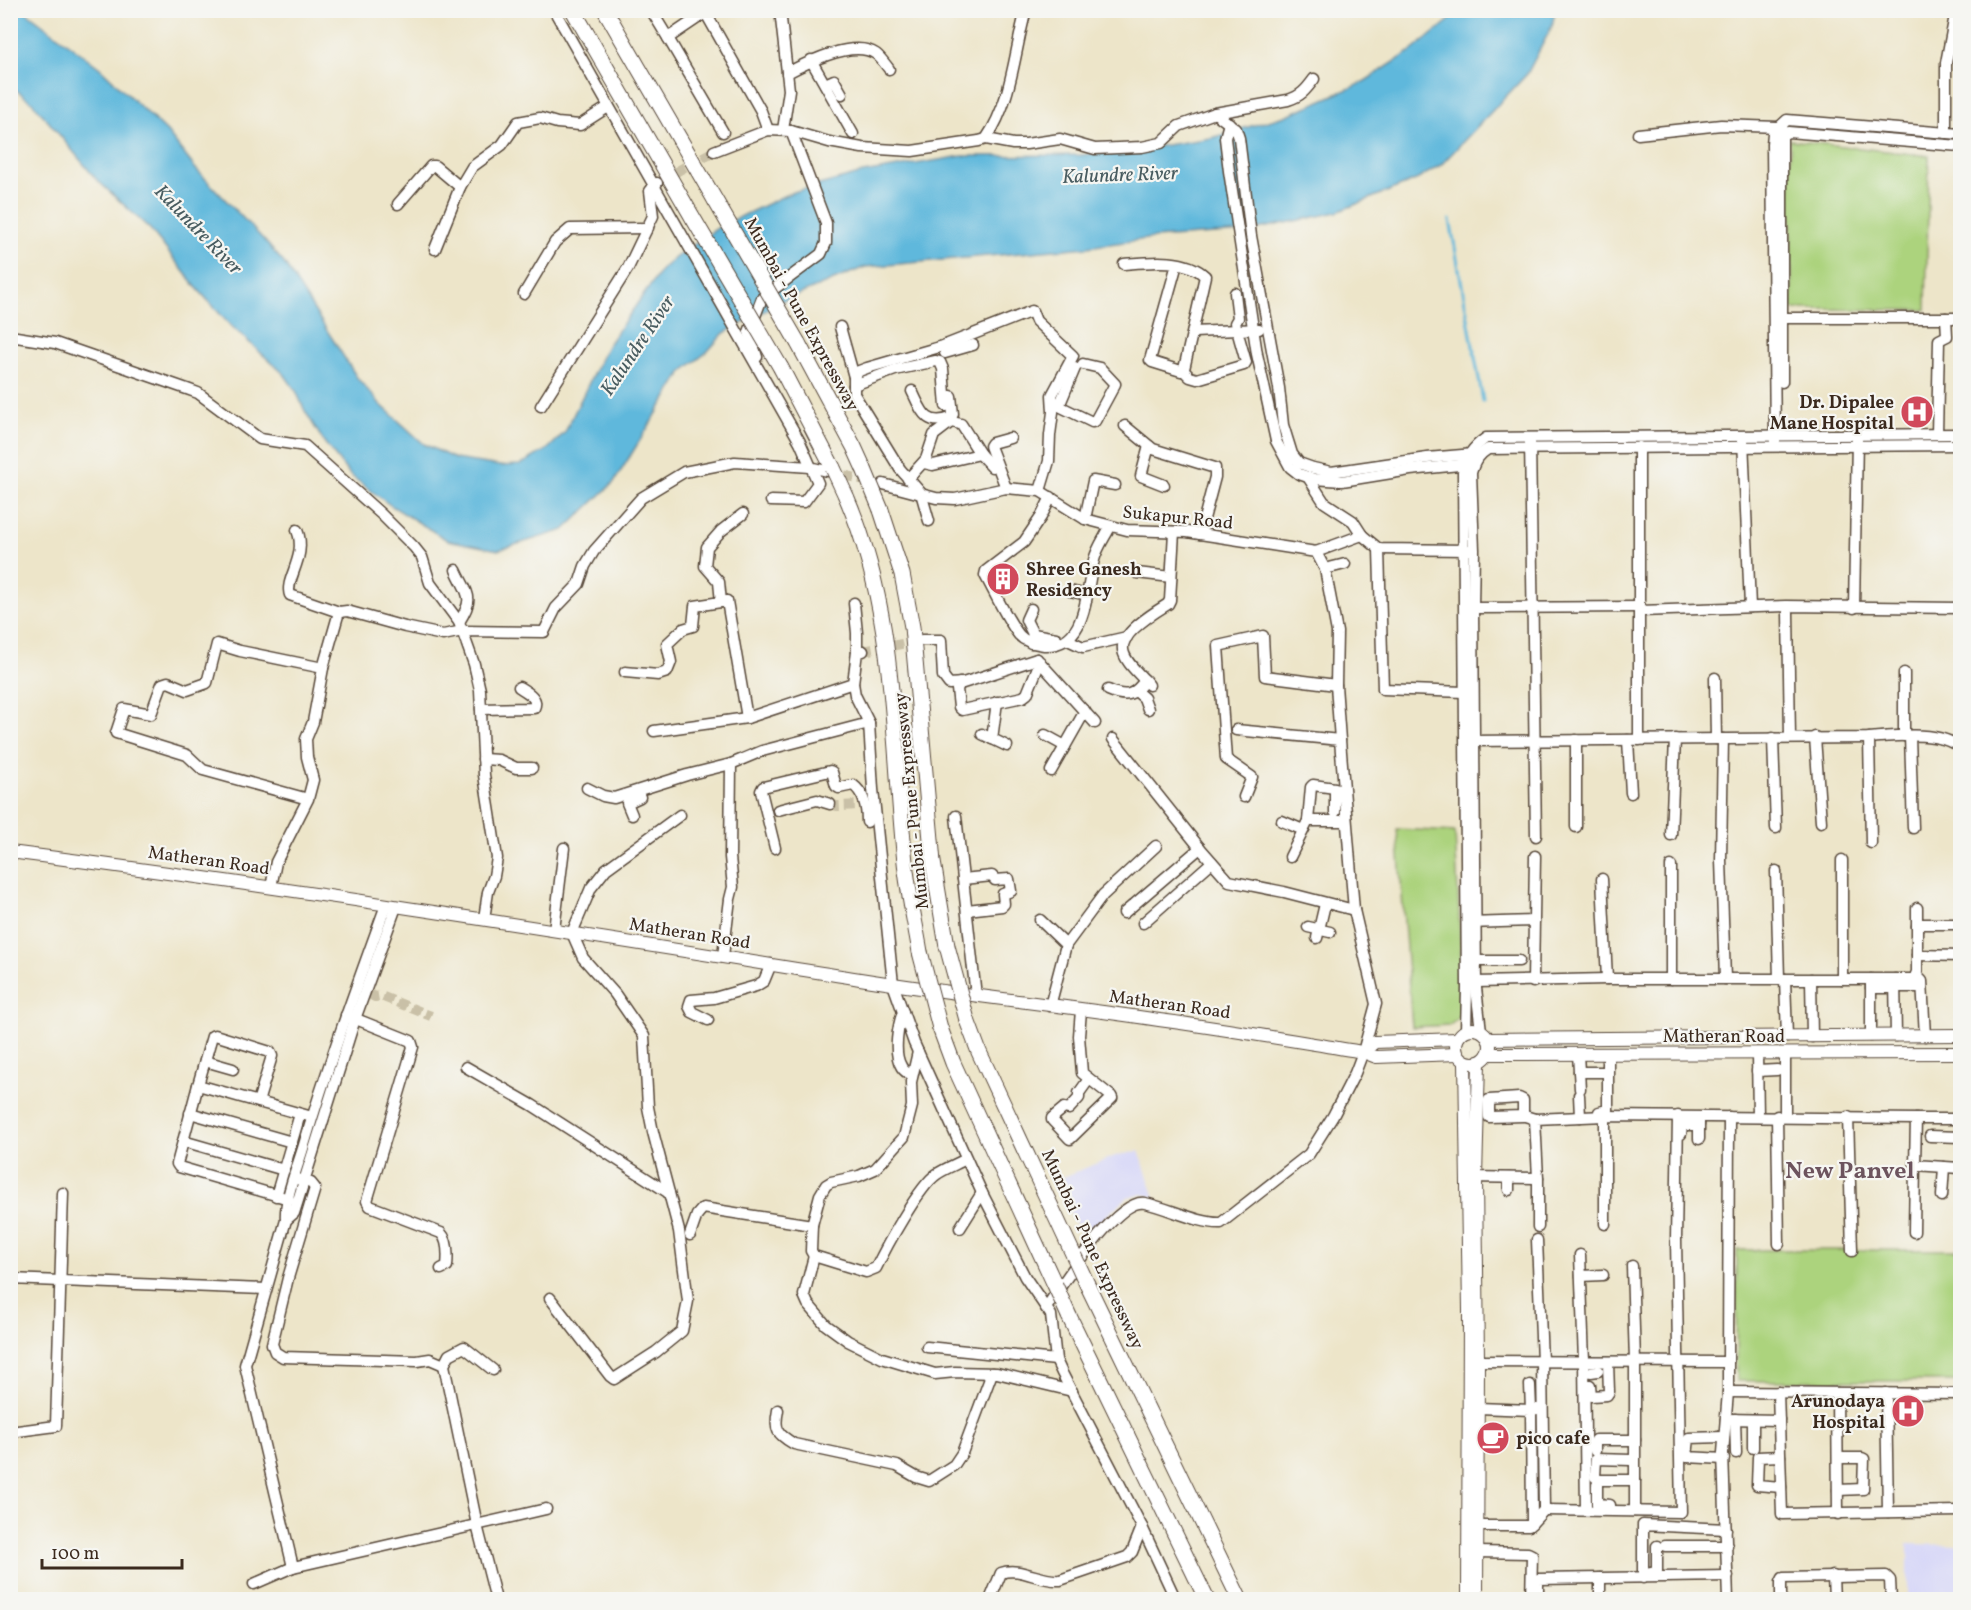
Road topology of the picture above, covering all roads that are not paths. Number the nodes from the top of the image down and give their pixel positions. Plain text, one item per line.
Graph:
1 (554, 10) edge
2 (573, 10) edge
3 (605, 10) edge
4 (651, 10) edge
5 (780, 10) edge
6 (1026, 10) edge
7 (1956, 11) edge
8 (708, 12) edge
9 (1960, 12) edge
10 (668, 39) junction
11 (811, 60) junction
12 (889, 69) dead end
13 (787, 73) junction
14 (1314, 79) dead end
15 (825, 84) junction
16 (842, 94) dead end
17 (608, 107) junction
18 (1215, 113) junction
19 (1863, 126) junction
20 (1230, 127) junction
21 (1778, 127) junction
22 (768, 130) junction
23 (787, 130) junction
24 (723, 132) dead end
25 (1946, 133) junction
26 (853, 134) dead end
27 (1638, 134) dead end
28 (1960, 134) edge
29 (1862, 138) junction
30 (986, 139) junction
31 (1960, 146) edge
32 (714, 151) tunnel mouth
33 (657, 183) junction
34 (460, 187) junction
35 (398, 204) dead end
36 (648, 228) junction
37 (435, 249) dead end
38 (1124, 264) dead end
39 (1177, 264) junction
40 (524, 294) dead end
41 (1235, 294) dead end
42 (1782, 318) junction
43 (1946, 318) junction
44 (1960, 318) edge
45 (840, 327) dead end
46 (1253, 329) junction
47 (1268, 329) junction
48 (1236, 330) junction
49 (1194, 332) junction
50 (10, 336) edge
51 (973, 345) dead end
52 (944, 349) junction
53 (1183, 370) junction
54 (762, 375) junction
55 (854, 381) junction
56 (912, 391) dead end
57 (1056, 405) junction
58 (541, 406) dead end
59 (946, 406) dead end
60 (1125, 426) dead end
61 (1937, 434) junction
62 (1960, 434) edge
63 (1010, 438) dead end
64 (1857, 440) junction
65 (1743, 441) junction
66 (1779, 441) junction
67 (1530, 443) junction
68 (1960, 445) edge
69 (1149, 446) junction
70 (1639, 447) junction
71 (980, 454) junction
72 (1472, 459) junction
73 (924, 463) junction
74 (810, 467) junction
75 (992, 467) dead end
76 (830, 470) junction
77 (1308, 477) junction
78 (908, 479) junction
79 (883, 484) tunnel mouth
80 (1115, 485) dead end
81 (1164, 485) dead end
82 (1006, 488) junction
83 (1046, 489) junction
84 (921, 493) junction
85 (771, 501) dead end
86 (742, 514) dead end
87 (1085, 519) junction
88 (929, 521) dead end
89 (1110, 527) junction
90 (297, 530) dead end
91 (1174, 532) junction
92 (1200, 534) junction
93 (1362, 536) junction
94 (1380, 549) junction
95 (1468, 550) junction
96 (1316, 552) junction
97 (1345, 564) dead end
98 (1325, 569) junction
99 (456, 570) dead end
100 (1137, 573) dead end
101 (1171, 577) junction
102 (1086, 583) junction
103 (1070, 591) dead end
104 (721, 602) junction
105 (854, 603) dead end
106 (1750, 607) junction
107 (1473, 608) junction
108 (1533, 608) junction
109 (1854, 608) junction
110 (1960, 608) edge
111 (1031, 609) dead end
112 (1640, 609) junction
113 (339, 612) junction
114 (1788, 612) dead end
115 (460, 620) junction
116 (1065, 637) junction
117 (1127, 637) junction
118 (922, 640) tunnel mouth
119 (1033, 641) junction
120 (1039, 661) junction
121 (323, 668) junction
122 (625, 672) dead end
123 (1904, 674) dead end
124 (1715, 678) dead end
125 (852, 683) junction
126 (960, 683) junction
127 (1336, 684) junction
128 (519, 687) dead end
129 (1108, 690) dead end
130 (1137, 692) junction
131 (1464, 692) junction
132 (997, 702) junction
133 (481, 709) junction
134 (1148, 709) dead end
135 (1085, 711) junction
136 (747, 718) junction
137 (868, 723) junction
138 (1095, 723) dead end
139 (1236, 730) dead end
140 (654, 732) dead end
141 (1045, 735) dead end
142 (1907, 736) junction
143 (1815, 737) junction
144 (1720, 738) junction
145 (1773, 738) junction
146 (1790, 738) junction
147 (1869, 738) junction
148 (1113, 739) dead end
149 (1675, 739) junction
150 (1340, 740) junction
151 (1576, 740) junction
152 (1634, 740) junction
153 (1469, 741) junction
154 (1533, 741) junction
155 (1958, 744) edge
156 (1007, 746) dead end
157 (1065, 746) junction
158 (483, 759) junction
159 (731, 764) junction
160 (531, 768) dead end
161 (1051, 771) dead end
162 (669, 786) dead end
163 (587, 788) dead end
164 (656, 788) junction
165 (1631, 793) dead end
166 (637, 794) junction
167 (1244, 798) dead end
168 (308, 799) junction
169 (830, 804) tunnel mouth
170 (867, 805) junction
171 (778, 810) dead end
172 (1335, 812) dead end
173 (632, 815) dead end
174 (680, 815) dead end
175 (956, 816) dead end
176 (1282, 821) dead end
177 (1346, 821) junction
178 (867, 822) dead end
179 (1821, 822) dead end
180 (1306, 825) junction
181 (1576, 827) dead end
182 (1776, 828) dead end
183 (1913, 828) dead end
184 (1671, 835) dead end
185 (1536, 836) dead end
186 (1871, 843) dead end
187 (1156, 846) dead end
188 (564, 848) dead end
189 (776, 848) dead end
190 (1200, 848) junction
191 (10, 852) edge
192 (1535, 856) dead end
193 (1290, 857) dead end
194 (1842, 860) dead end
195 (1212, 862) junction
196 (1671, 866) dead end
197 (1776, 871) dead end
198 (963, 879) junction
199 (1602, 879) dead end
200 (271, 887) junction
201 (1325, 904) junction
202 (391, 906) junction
203 (1917, 908) dead end
204 (967, 910) junction
205 (1354, 910) junction
206 (1124, 913) dead end
207 (484, 920) junction
208 (1040, 920) dead end
209 (1534, 921) junction
210 (1143, 923) dead end
211 (1471, 923) junction
212 (1960, 924) edge
213 (1917, 926) junction
214 (1308, 927) dead end
215 (554, 930) junction
216 (572, 933) junction
217 (1073, 939) junction
218 (723, 956) junction
219 (1917, 956) junction
220 (1960, 956) edge
221 (1476, 961) junction
222 (771, 964) junction
223 (1917, 976) junction
224 (1607, 979) junction
225 (1671, 979) junction
226 (1725, 979) junction
227 (1782, 979) junction
228 (1811, 979) junction
229 (1842, 979) junction
230 (1476, 982) junction
231 (1528, 982) junction
232 (1871, 983) junction
233 (1897, 983) junction
234 (893, 984) junction
235 (1922, 987) junction
236 (976, 996) junction
237 (1050, 1006) junction
238 (1081, 1010) junction
239 (903, 1012) junction
240 (351, 1017) junction
241 (708, 1020) dead end
242 (1461, 1035) junction
243 (1484, 1035) junction
244 (1960, 1035) edge
245 (1871, 1036) junction
246 (1898, 1036) junction
247 (1925, 1036) junction
248 (1787, 1037) junction
249 (1812, 1037) junction
250 (918, 1052) junction
251 (1363, 1052) junction
252 (1960, 1053) edge
253 (1578, 1054) junction
254 (1608, 1054) junction
255 (1756, 1054) junction
256 (1785, 1054) junction
257 (1462, 1058) junction
258 (1483, 1058) junction
259 (205, 1060) junction
260 (466, 1067) dead end
261 (233, 1069) dead end
262 (1777, 1070) dead end
263 (1757, 1071) junction
264 (1579, 1072) junction
265 (1607, 1072) junction
266 (912, 1076) junction
267 (1089, 1079) junction
268 (198, 1085) junction
269 (258, 1102) junction
270 (190, 1113) junction
271 (1758, 1113) junction
272 (300, 1114) junction
273 (1580, 1114) junction
274 (1782, 1114) junction
275 (1605, 1116) junction
276 (1678, 1116) junction
277 (312, 1117) junction
278 (1729, 1117) junction
279 (1848, 1117) junction
280 (1916, 1119) junction
281 (1960, 1119) edge
282 (1699, 1121) junction
283 (1930, 1136) dead end
284 (1960, 1137) edge
285 (1682, 1138) dead end
286 (1700, 1139) dead end
287 (183, 1142) junction
288 (292, 1142) junction
289 (966, 1159) junction
290 (1916, 1165) junction
291 (1944, 1167) junction
292 (1960, 1168) edge
293 (284, 1170) junction
294 (1471, 1177) junction
295 (1509, 1178) junction
296 (1538, 1178) junction
297 (299, 1179) junction
298 (1509, 1190) dead end
299 (63, 1193) dead end
300 (669, 1193) junction
301 (982, 1193) junction
302 (276, 1196) junction
303 (1942, 1196) dead end
304 (292, 1197) junction
305 (311, 1201) junction
306 (1605, 1224) dead end
307 (812, 1225) junction
308 (1538, 1227) dead end
309 (960, 1228) dead end
310 (1914, 1232) dead end
311 (690, 1235) dead end
312 (1537, 1240) dead end
313 (1779, 1244) dead end
314 (1852, 1251) dead end
315 (1580, 1255) dead end
316 (814, 1256) junction
317 (1632, 1266) dead end
318 (441, 1269) dead end
319 (1603, 1275) dead end
320 (1581, 1276) junction
321 (10, 1279) edge
322 (61, 1280) junction
323 (266, 1288) junction
324 (550, 1298) dead end
325 (1046, 1308) junction
326 (927, 1347) dead end
327 (1056, 1360) junction
328 (1474, 1361) junction
329 (1635, 1361) junction
330 (1542, 1362) junction
331 (1608, 1362) junction
332 (1678, 1362) junction
333 (1728, 1362) junction
334 (444, 1365) junction
335 (1591, 1367) junction
336 (493, 1370) dead end
337 (992, 1373) junction
338 (1530, 1385) dead end
339 (1072, 1391) junction
340 (1728, 1392) junction
341 (1778, 1392) junction
342 (1837, 1392) junction
343 (1886, 1393) junction
344 (1960, 1394) edge
345 (1478, 1408) junction
346 (1543, 1409) junction
347 (778, 1410) dead end
348 (1531, 1410) junction
349 (1731, 1419) junction
350 (1753, 1420) junction
351 (1777, 1420) junction
352 (10, 1432) edge
353 (1722, 1437) junction
354 (1633, 1440) junction
355 (1684, 1450) junction
356 (1755, 1451) junction
357 (1736, 1453) junction
358 (1778, 1455) junction
359 (1592, 1457) junction
360 (1722, 1457) junction
361 (1838, 1458) junction
362 (1631, 1460) junction
363 (1633, 1480) junction
364 (1778, 1487) junction
365 (1838, 1490) junction
366 (1593, 1492) junction
367 (1614, 1508) junction
368 (546, 1509) dead end
369 (1544, 1510) junction
370 (1586, 1510) junction
371 (1635, 1511) junction
372 (1960, 1511) edge
373 (1888, 1512) junction
374 (1838, 1514) junction
375 (1532, 1523) junction
376 (477, 1525) junction
377 (1478, 1526) junction
378 (1142, 1527) junction
379 (1684, 1528) junction
380 (1722, 1529) junction
381 (1684, 1546) junction
382 (1723, 1546) junction
383 (1478, 1552) junction
384 (293, 1567) junction
385 (1643, 1575) junction
386 (1728, 1576) junction
387 (1833, 1576) junction
388 (1600, 1578) junction
389 (254, 1584) dead end
390 (496, 1599) edge
391 (990, 1599) edge
392 (1176, 1599) edge
393 (1207, 1599) edge
394 (1240, 1599) edge
395 (1468, 1599) edge
396 (1477, 1599) edge
397 (1531, 1599) edge
398 (1538, 1599) edge
399 (1600, 1599) edge
400 (1728, 1599) edge
401 (1781, 1599) edge
402 (1834, 1599) edge
403 (1891, 1599) edge

1 - 17 street
2 - 76 highway, Mumbai - Pune Expressway, bridge
3 - 394 highway, Mumbai - Pune Expressway, bridge
4 - 10 street
5 - 13 street
6 - 30 street
7 - 9 street
7 - 25 street
8 - 10 street
8 - 22 street
10 - 24 street
11 - 12 street
11 - 13 street
11 - 15 street
13 - 23 street
14 - 18 street
15 - 16 street
15 - 26 street
17 - 33 street
17 - 34 street
18 - 20 street
18 - 30 street
19 - 21 street
19 - 25 street
19 - 29 street
20 - 46 street
20 - 47 street
21 - 27 street
21 - 66 street
22 - 23 street
22 - 32 street
23 - 30 street
23 - 54 street
25 - 28 street
29 - 31 street
29 - 42 street
33 - 36 street
33 - 54 street
34 - 35 street
34 - 37 street
36 - 40 street
36 - 58 street
38 - 39 street
39 - 49 street
39 - 53 street
41 - 48 street
42 - 43 street
42 - 66 street
43 - 44 street
43 - 61 street
45 - 55 street
46 - 47 street
46 - 48 street
46 - 77 street
47 - 72 street
48 - 49 street
48 - 53 street
49 - 53 street
50 - 115 street
51 - 52 street
52 - 55 street
52 - 56 street
52 - 57 street
54 - 74 street
55 - 59 street
55 - 78 street
57 - 57 street
57 - 83 street
60 - 69 street
61 - 62 street
61 - 64 street
63 - 82 street
64 - 66 street
64 - 68 street
64 - 109 street
65 - 66 street
65 - 67 street
65 - 70 street
65 - 106 street
67 - 70 street
67 - 72 street
67 - 108 street
69 - 81 street
69 - 92 street
70 - 112 street
71 - 73 street
71 - 73 street
71 - 75 street
72 - 77 street
72 - 95 street
73 - 78 street
74 - 76 street
74 - 85 street
74 - 115 street
76 - 393 highway, Mumbai - Pune Expressway, bridge
77 - 93 street
78 - 84 street
79 - 84 street, Sukapur Road
80 - 87 street
82 - 83 street, Sukapur Road
82 - 84 street, Sukapur Road
83 - 87 street, Sukapur Road
83 - 119 street
84 - 88 street
86 - 104 street
87 - 89 street, Sukapur Road
89 - 91 street, Sukapur Road
89 - 102 street
90 - 113 street
91 - 92 street, Sukapur Road
91 - 101 street
92 - 96 street, Sukapur Road
93 - 94 street
93 - 96 street, Sukapur Road
94 - 95 street
94 - 131 street
95 - 107 street
95 - 131 street
96 - 98 street
97 - 98 street
98 - 127 street
99 - 115 street
100 - 101 street
101 - 117 street
102 - 103 street
102 - 116 street
104 - 122 street
104 - 136 street
105 - 125 street
106 - 109 street
106 - 112 street
107 - 108 street
107 - 153 street
108 - 112 street
108 - 154 street
109 - 110 street
111 - 119 street
112 - 152 street
113 - 115 street
113 - 121 street
114 - 146 street
115 - 133 street
116 - 117 street
116 - 119 street
117 - 130 street
118 - 126 street
119 - 120 street
120 - 126 street
120 - 132 street
120 - 135 street
121 - 168 street
121 - 168 street
123 - 142 street
124 - 144 street
125 - 136 street
125 - 137 street
126 - 132 street
127 - 150 street
127 - 167 street
128 - 133 street
129 - 130 street
130 - 134 street
131 - 153 street
132 - 156 street
133 - 158 street
135 - 138 street
135 - 157 street
136 - 140 street
137 - 159 street
137 - 170 street
139 - 150 street
141 - 157 street
142 - 147 street
142 - 155 street
142 - 183 street
143 - 146 street
143 - 147 street
143 - 179 street
144 - 145 street
144 - 149 street
144 - 226 street
145 - 146 street
145 - 182 street
147 - 186 street
148 - 190 street
149 - 152 street
149 - 184 street
150 - 177 street
151 - 152 street
151 - 154 street
151 - 181 street
152 - 165 street
153 - 154 street
153 - 211 street
154 - 185 street
157 - 161 street
158 - 160 street
158 - 207 street
159 - 164 street
159 - 218 street
162 - 164 street
163 - 166 street
164 - 166 street
166 - 173 street
168 - 200 street
169 - 171 street
170 - 178 street
170 - 189 street
170 - 234 street
172 - 180 street
174 - 216 street
175 - 198 street
176 - 180 street
177 - 180 street
177 - 205 street
180 - 193 street
187 - 217 street
188 - 215 street
190 - 195 street
190 - 206 street
191 - 200 main road, Matheran Road
192 - 209 street
194 - 229 street
195 - 201 street
195 - 210 street
196 - 225 street
197 - 227 street
198 - 204 street
198 - 204 street
199 - 224 street
200 - 202 main road, Matheran Road
201 - 205 street
201 - 214 street
202 - 207 main road, Matheran Road
202 - 240 street
202 - 240 street
203 - 213 street
204 - 236 street
205 - 251 street
207 - 215 main road, Matheran Road
208 - 217 street
209 - 211 street
209 - 231 street
211 - 221 street
211 - 242 street
212 - 213 street
213 - 219 street
215 - 216 main road, Matheran Road
216 - 218 main road, Matheran Road
216 - 300 street
217 - 237 street
218 - 222 main road, Matheran Road
219 - 220 street
219 - 223 street
221 - 230 street
221 - 231 street
222 - 234 main road, Matheran Road
222 - 241 street
223 - 233 street
223 - 235 street
224 - 225 street
224 - 231 street
225 - 226 street
226 - 227 street
227 - 228 street
227 - 248 street
228 - 229 street
228 - 249 street
229 - 232 street
230 - 231 street
230 - 243 street
232 - 233 street
232 - 245 street
233 - 235 street
233 - 246 street
234 - 236 main road, Matheran Road
234 - 239 street
235 - 247 street
236 - 237 main road, Matheran Road
237 - 238 main road, Matheran Road
238 - 251 main road, Matheran Road
238 - 267 street
239 - 250 street
239 - 266 street
240 - 277 street
240 - 297 street
240 - 318 street
242 - 243 main road
242 - 251 main road
242 - 257 main road
243 - 248 main road, Matheran Road
243 - 258 main road
244 - 247 main road, Matheran Road
245 - 246 main road, Matheran Road
245 - 249 main road, Matheran Road
246 - 247 main road, Matheran Road
248 - 249 main road, Matheran Road
250 - 266 street
250 - 289 street
251 - 257 main road, Matheran Road
251 - 325 street
252 - 256 main road, Matheran Road
253 - 254 main road, Matheran Road
253 - 258 main road, Matheran Road
253 - 264 street
254 - 255 main road, Matheran Road
254 - 265 street
255 - 256 main road, Matheran Road
255 - 263 street
256 - 274 street
257 - 258 main road
257 - 294 main road
258 - 294 main road
259 - 261 street
259 - 268 street
259 - 269 street
260 - 300 street
262 - 263 street
263 - 271 street
264 - 265 street
264 - 273 street
265 - 273 street
266 - 307 street
267 - 267 street
268 - 269 street
268 - 270 street
269 - 272 street
270 - 287 street
270 - 288 street
271 - 274 street
271 - 278 street
272 - 277 street
272 - 288 street
273 - 275 street
273 - 296 street
274 - 279 street
274 - 313 street
275 - 276 street
275 - 306 street
276 - 282 street
276 - 332 street
277 - 297 street
278 - 282 street
278 - 333 street
279 - 280 street
279 - 314 street
280 - 281 street
280 - 290 street
282 - 285 street
282 - 286 street
283 - 284 street
287 - 293 street
287 - 302 street
288 - 293 street
289 - 301 street
289 - 316 street
290 - 291 street
290 - 310 street
291 - 292 street
291 - 303 street
293 - 302 street
294 - 295 street
294 - 328 main road
295 - 296 street
295 - 298 street
296 - 308 street
297 - 304 street
297 - 305 street
299 - 322 street
300 - 324 street
301 - 309 street
301 - 325 street
302 - 304 street
304 - 305 street
304 - 323 street
305 - 334 street
307 - 311 street
307 - 316 street
312 - 330 street
315 - 320 street
316 - 337 street
317 - 329 street
319 - 320 street
320 - 335 street
321 - 322 street
322 - 323 street
322 - 352 street
323 - 384 street
325 - 327 street
326 - 327 street
327 - 339 street
328 - 330 street
328 - 345 main road
328 - 395 main road
329 - 331 street
329 - 332 street
329 - 354 street
330 - 335 street
330 - 346 street
331 - 335 street
331 - 335 street
332 - 333 street
332 - 355 street
333 - 340 street
334 - 336 street
334 - 376 street
335 - 359 street
337 - 339 street
337 - 347 street
338 - 348 street
339 - 378 street
340 - 341 street
340 - 349 street
341 - 342 street
341 - 351 street
342 - 343 street
342 - 361 street
343 - 344 street
343 - 373 street
345 - 348 street
345 - 377 main road
346 - 348 street
346 - 369 street
348 - 375 street
349 - 350 street
349 - 353 street
349 - 357 street
350 - 351 street
350 - 356 street
351 - 358 street
353 - 355 street
353 - 360 street
354 - 359 street
354 - 362 street
354 - 363 street
355 - 360 street
355 - 371 street
356 - 357 street
356 - 358 street
357 - 360 street
358 - 364 street
358 - 364 street
359 - 362 street
359 - 363 street
359 - 366 street
360 - 380 street
361 - 365 street
361 - 365 street
362 - 363 street
363 - 367 street
363 - 371 street
364 - 374 street
365 - 374 street
366 - 367 street
366 - 370 street
367 - 370 street
367 - 371 street
368 - 376 street
369 - 370 street
369 - 375 street
372 - 373 street
373 - 374 street
375 - 377 street
376 - 384 street
376 - 390 street
377 - 383 main road
378 - 391 street
378 - 392 street
379 - 380 street
379 - 381 street
379 - 385 street
380 - 382 street
381 - 382 street
381 - 385 street
382 - 386 street
383 - 396 main road
383 - 397 street
384 - 389 street
385 - 386 street
385 - 388 street
386 - 400 street
387 - 401 street
387 - 402 street
387 - 403 street
388 - 398 street
388 - 399 street

